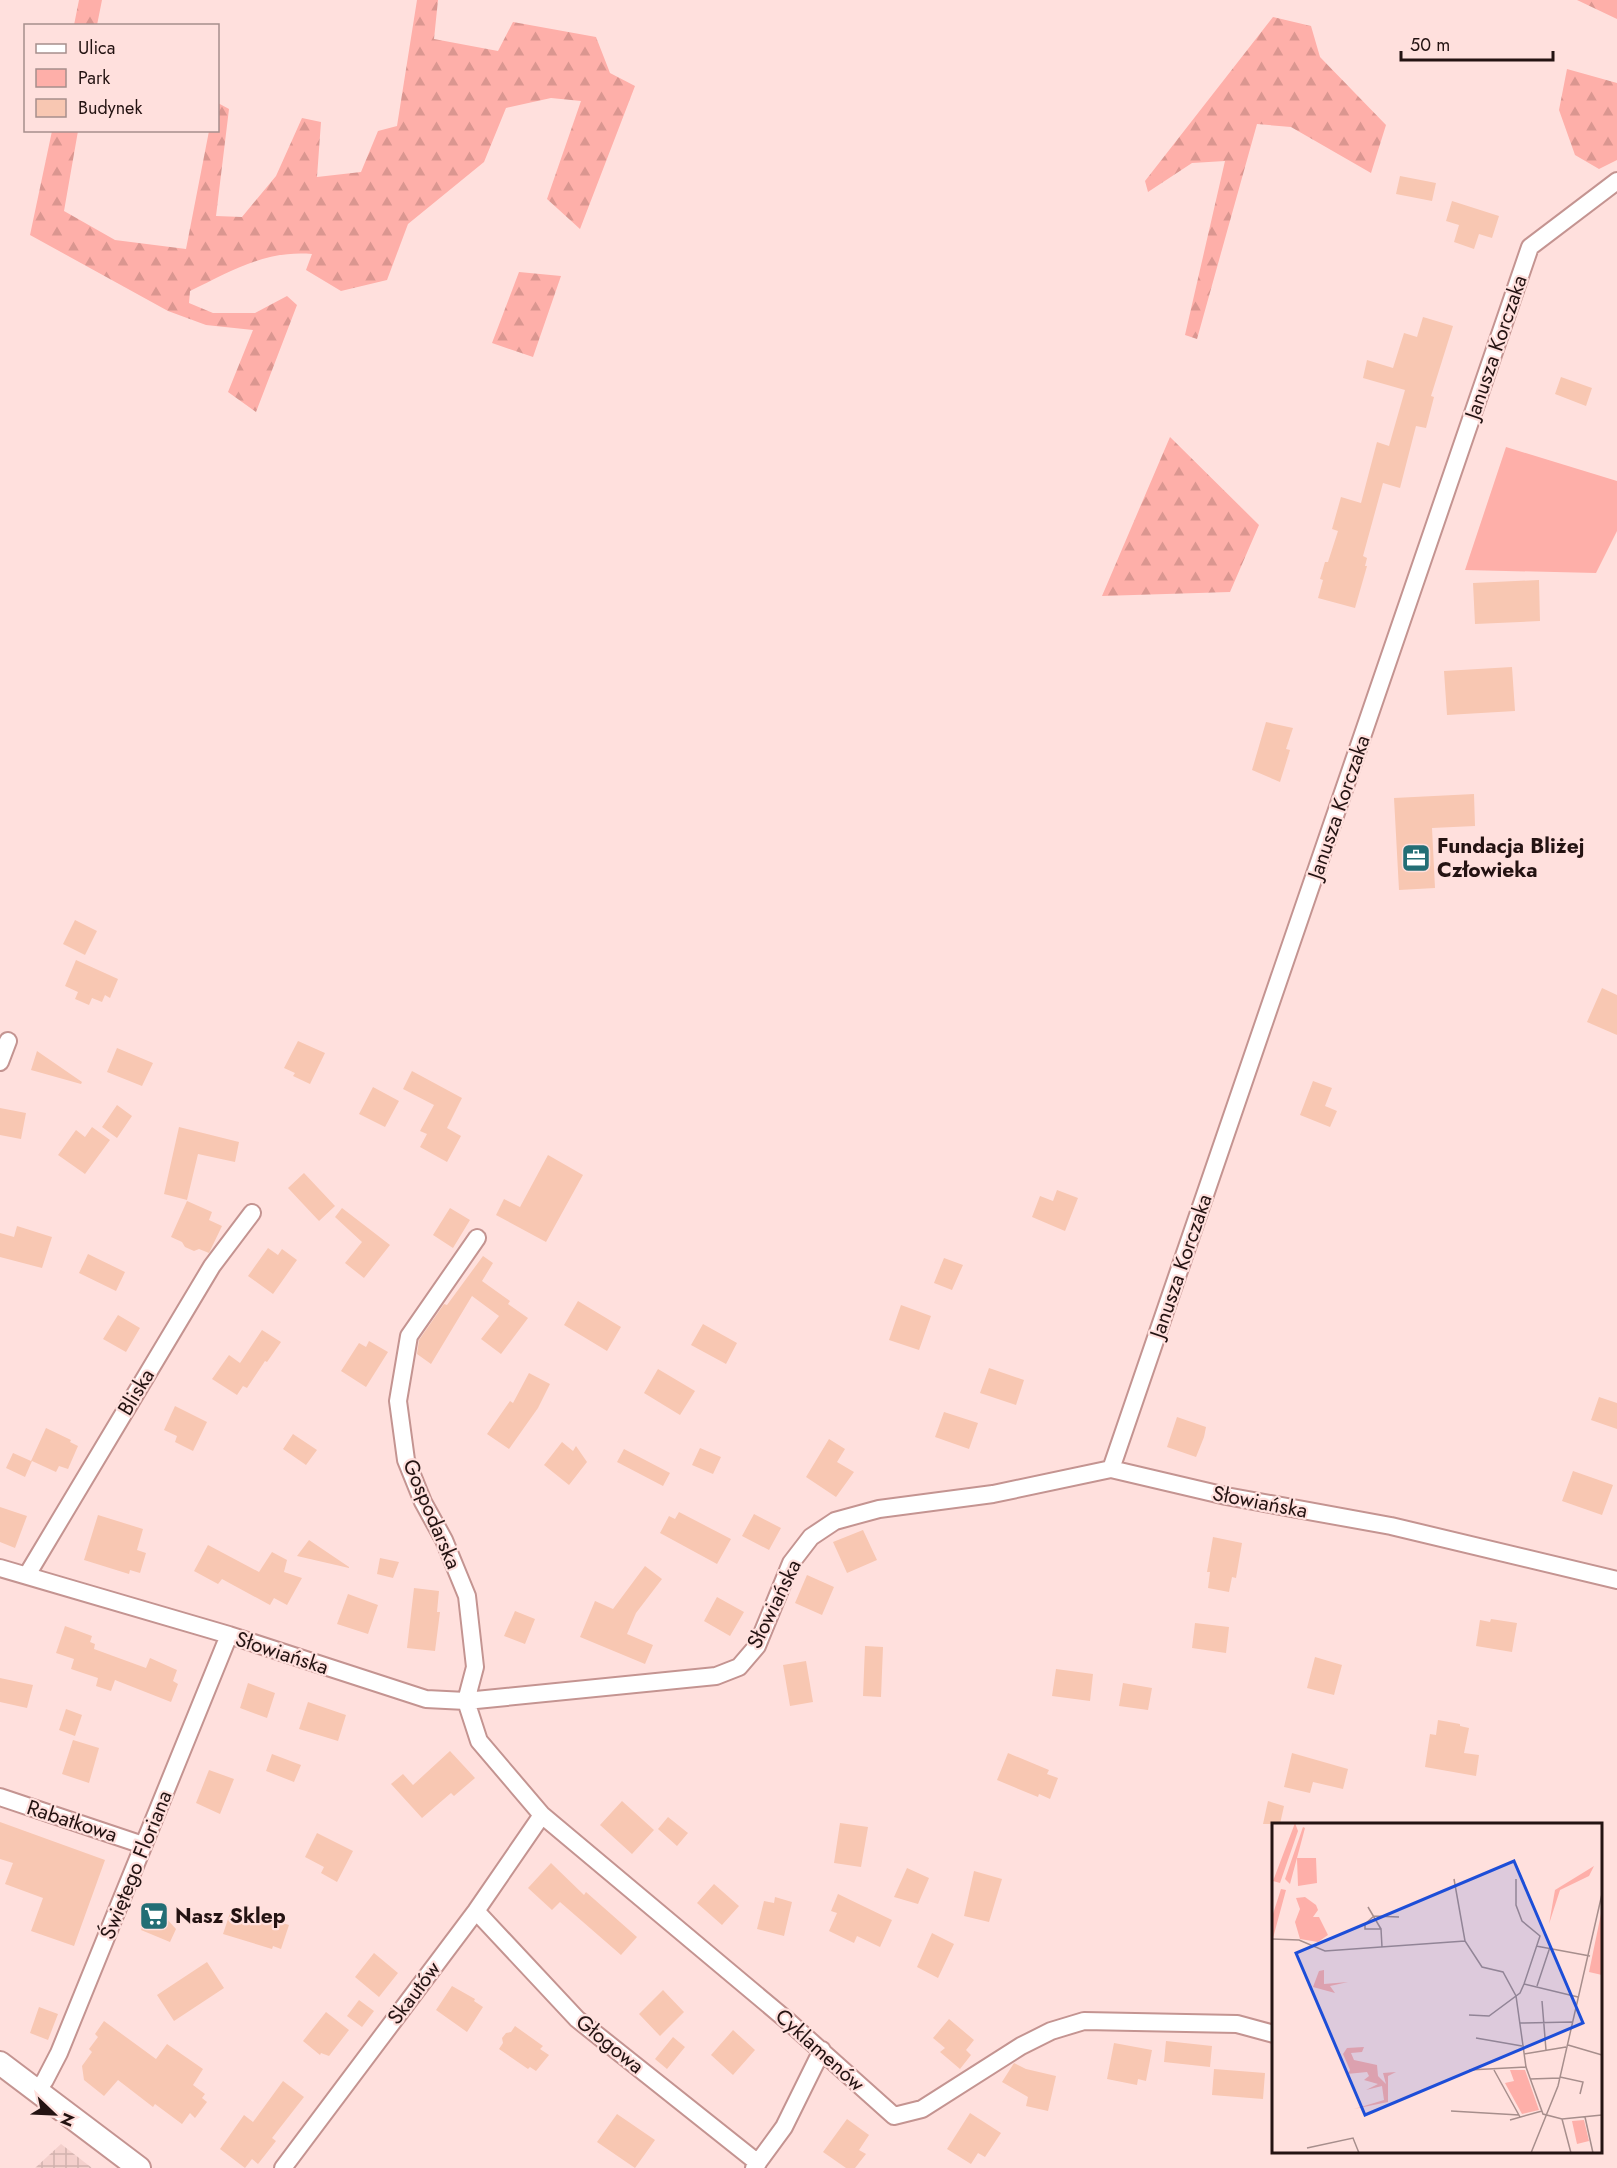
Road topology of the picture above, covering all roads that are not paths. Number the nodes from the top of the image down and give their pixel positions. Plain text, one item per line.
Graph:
1 (1617, 181) edge
2 (8, 1041) dead end
3 (0, 1062) edge
4 (252, 1213) dead end
5 (477, 1238) dead end
6 (1111, 1469) junction
7 (0, 1568) edge
8 (27, 1575) junction
9 (1617, 1581) edge
10 (229, 1635) junction
11 (466, 1701) junction
12 (0, 1797) edge
13 (542, 1815) junction
14 (143, 1845) junction
15 (476, 1911) junction
16 (1272, 2033) edge
17 (822, 2050) junction
18 (0, 2063) edge
19 (37, 2091) junction
20 (756, 2165) edge
21 (139, 2168) edge
22 (283, 2168) edge

1 - 6 street, Janusza Korczaka
2 - 3 street
4 - 8 street, Bliska
5 - 11 street, Gospodarska
6 - 9 street, Słowiańska
6 - 11 street, Słowiańska
7 - 8 street, Słowiańska
8 - 10 street, Słowiańska
10 - 11 street, Słowiańska
10 - 14 street, Świętego Floriana
11 - 13 street, Cyklamenów
12 - 14 street, Rabatkowa
13 - 15 street, Skautów
13 - 17 street, Cyklamenów
14 - 19 street, Świętego Floriana
15 - 20 street, Głogowa
15 - 22 street, Skautów
16 - 17 street, Cyklamenów
17 - 20 street
18 - 19 main road
19 - 21 main road

